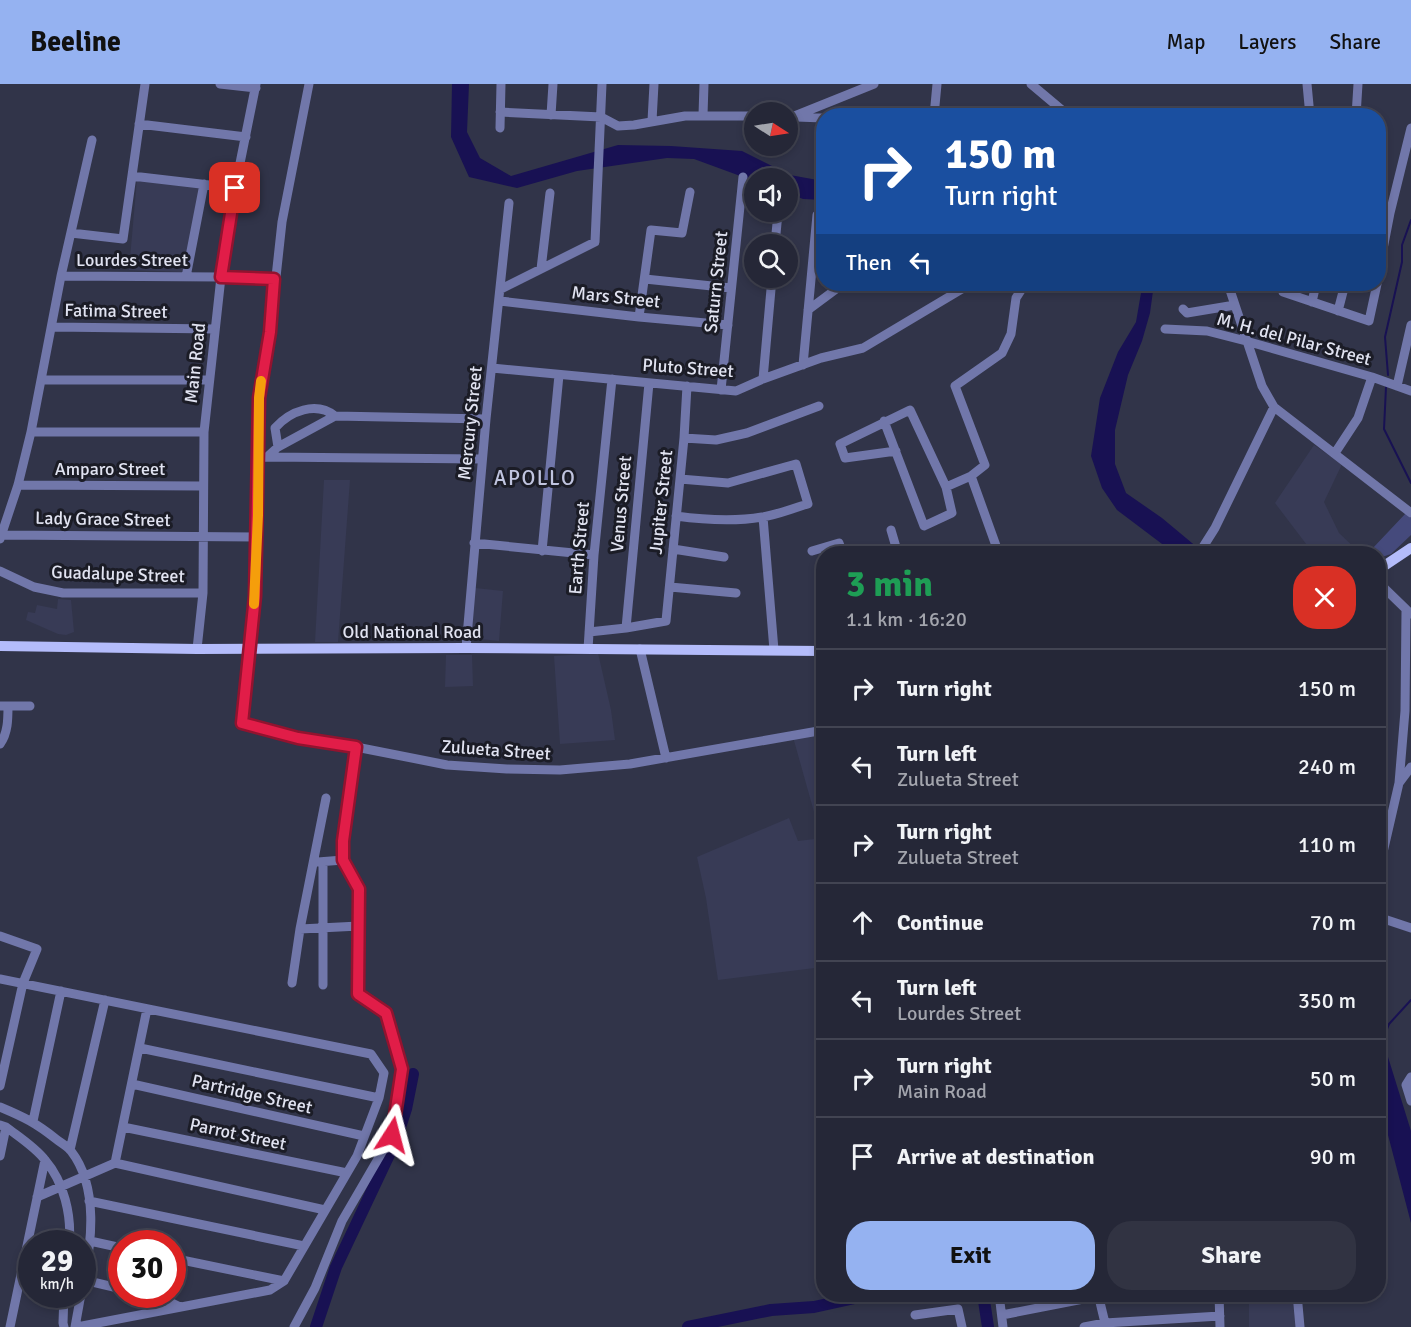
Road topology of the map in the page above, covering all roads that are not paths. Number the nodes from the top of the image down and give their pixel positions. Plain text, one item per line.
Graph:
1 (145, 84) edge
2 (220, 84) edge
3 (309, 84) edge
4 (501, 84) edge
5 (553, 84) edge
6 (602, 84) edge
7 (654, 84) edge
8 (704, 84) edge
9 (874, 84) edge
10 (937, 84) edge
11 (1032, 84) edge
12 (1307, 84) edge
13 (1358, 84) edge
14 (256, 86) edge
15 (935, 108) edge
16 (1060, 108) edge
17 (1309, 108) edge
18 (1356, 108) edge
19 (500, 112) junction
20 (798, 114) edge
21 (551, 115) junction
22 (703, 115) junction
23 (744, 116) edge
24 (601, 117) junction
25 (798, 117) edge
26 (816, 118) edge
27 (652, 121) junction
28 (139, 124) junction
29 (500, 128) dead end
30 (1411, 128) edge
31 (246, 138) junction
32 (92, 140) dead end
33 (132, 176) junction
34 (743, 177) dead end
35 (204, 183) junction
36 (235, 188) junction
37 (690, 192) dead end
38 (550, 193) dead end
39 (509, 203) dead end
40 (1386, 213) edge
41 (1390, 213) junction
42 (816, 215) dead end
43 (1386, 227) edge
44 (71, 233) junction
45 (541, 268) junction
46 (61, 276) junction
47 (186, 277) junction
48 (221, 277) junction
49 (274, 279) junction
50 (645, 279) junction
51 (731, 288) junction
52 (771, 288) edge
53 (501, 289) junction
54 (834, 291) edge
55 (959, 291) edge
56 (1020, 291) edge
57 (1230, 291) edge
58 (1283, 291) edge
59 (1314, 291) edge
60 (1344, 291) edge
61 (1375, 291) edge
62 (500, 300) junction
63 (1312, 302) junction
64 (1235, 305) junction
65 (1183, 309) dead end
66 (808, 310) junction
67 (1338, 311) junction
68 (639, 317) junction
69 (728, 325) junction
70 (1411, 325) edge
71 (53, 327) junction
72 (215, 329) junction
73 (1165, 329) dead end
74 (1246, 341) junction
75 (803, 365) junction
76 (492, 368) junction
77 (559, 375) junction
78 (1372, 377) junction
79 (612, 379) junction
80 (763, 379) junction
81 (43, 380) junction
82 (209, 380) junction
83 (650, 383) junction
84 (687, 386) junction
85 (1397, 386) junction
86 (721, 390) junction
87 (1411, 391) edge
88 (819, 406) dead end
89 (1274, 407) junction
90 (335, 416) junction
91 (486, 418) junction
92 (884, 421) junction
93 (31, 432) junction
94 (204, 432) junction
95 (684, 438) junction
96 (278, 447) junction
97 (896, 451) junction
98 (1335, 453) junction
99 (262, 458) junction
100 (482, 459) junction
101 (970, 476) junction
102 (680, 479) junction
103 (18, 485) junction
104 (202, 486) junction
105 (946, 487) junction
106 (1411, 513) edge
107 (676, 516) junction
108 (763, 517) junction
109 (891, 530) dead end
110 (1, 537) edge
111 (203, 537) junction
112 (257, 537) junction
113 (474, 543) junction
114 (896, 546) edge
115 (996, 546) edge
116 (1204, 546) edge
117 (1411, 548) edge
118 (673, 549) junction
119 (816, 550) edge
120 (542, 551) junction
121 (812, 551) dead end
122 (594, 555) junction
123 (724, 558) dead end
124 (1386, 565) edge
125 (0, 571) edge
126 (670, 587) junction
127 (1386, 590) edge
128 (203, 593) junction
129 (735, 593) dead end
130 (1409, 613) edge
131 (626, 628) junction
132 (589, 632) junction
133 (0, 646) edge
134 (466, 648) junction
135 (588, 648) junction
136 (197, 649) junction
137 (250, 649) junction
138 (640, 649) junction
139 (774, 650) junction
140 (816, 651) edge
141 (4, 706) edge
142 (30, 706) dead end
143 (816, 731) edge
144 (0, 744) edge
145 (356, 747) junction
146 (666, 758) junction
147 (1411, 767) edge
148 (1399, 783) junction
149 (326, 798) dead end
150 (1386, 839) edge
151 (343, 860) junction
152 (323, 862) junction
153 (313, 863) junction
154 (1386, 920) edge
155 (359, 926) junction
156 (322, 928) junction
157 (1411, 928) edge
158 (300, 929) junction
159 (0, 936) edge
160 (0, 979) edge
161 (292, 982) dead end
162 (23, 983) junction
163 (323, 985) dead end
164 (61, 991) junction
165 (105, 1000) junction
166 (147, 1009) junction
167 (140, 1048) junction
168 (1411, 1077) edge
169 (132, 1084) junction
170 (0, 1086) edge
171 (379, 1098) junction
172 (1411, 1101) edge
173 (0, 1107) edge
174 (33, 1121) junction
175 (3, 1126) edge
176 (123, 1127) junction
177 (364, 1136) junction
178 (70, 1150) junction
179 (0, 1156) edge
180 (45, 1160) junction
181 (115, 1163) junction
182 (346, 1173) junction
183 (84, 1175) junction
184 (61, 1187) junction
185 (37, 1197) junction
186 (89, 1201) junction
187 (325, 1210) junction
188 (68, 1230) edge
189 (90, 1230) edge
190 (304, 1246) junction
191 (186, 1261) edge
192 (284, 1281) junction
193 (1000, 1302) edge
194 (1064, 1302) edge
195 (1100, 1302) edge
196 (1219, 1302) edge
197 (1298, 1302) edge
198 (186, 1306) edge
199 (64, 1308) edge
200 (79, 1308) edge
201 (176, 1308) edge
202 (915, 1315) dead end
203 (1002, 1315) junction
204 (1220, 1316) junction
205 (1106, 1325) edge
206 (10, 1327) edge
207 (64, 1327) edge
208 (76, 1327) edge
209 (294, 1327) edge
210 (962, 1327) edge
211 (1004, 1327) edge
212 (1084, 1327) edge
213 (1220, 1327) edge
214 (1300, 1327) edge

1 - 28 street
2 - 14 street
3 - 49 street
4 - 19 street
5 - 21 street
6 - 24 street
7 - 27 street
8 - 22 street
9 - 20 street
10 - 15 street
11 - 16 street
12 - 17 street
13 - 18 street
14 - 31 street, Main Road
19 - 21 street
19 - 29 street
21 - 24 street
22 - 23 street
22 - 27 street
24 - 27 street
24 - 45 street
25 - 26 street
28 - 31 street
28 - 33 street
30 - 41 street
31 - 36 street, Main Road
32 - 44 street
33 - 35 street
33 - 44 street
34 - 51 street, Saturn Street
35 - 36 street
35 - 47 street
36 - 48 street, Main Road
37 - 50 street
38 - 45 street
39 - 53 street, Mercury Street
40 - 41 street
41 - 43 street
42 - 66 street
44 - 46 street
45 - 53 street
46 - 47 street, Lourdes Street
46 - 71 street
47 - 48 street, Lourdes Street
48 - 49 street, Lourdes Street
48 - 72 street, Main Road
49 - 99 street
50 - 51 street
50 - 68 street
51 - 69 street, Saturn Street
52 - 80 street
53 - 62 street, Mercury Street
54 - 66 street
55 - 75 street, Pluto Street
56 - 101 street
57 - 64 street
58 - 63 street
59 - 63 street
60 - 67 street
61 - 67 street
62 - 68 street, Mars Street
62 - 76 street, Mercury Street
63 - 67 street
64 - 65 street
64 - 74 street
66 - 75 street
68 - 69 street, Mars Street
69 - 86 street, Saturn Street
70 - 85 street
71 - 72 street, Fatima Street
71 - 81 street
72 - 82 street, Main Road
73 - 74 street, M. H. del Pilar Street
74 - 78 street, M. H. del Pilar Street
74 - 89 street
75 - 80 street, Pluto Street
76 - 77 street, Pluto Street
76 - 91 street, Mercury Street
77 - 79 street, Pluto Street
77 - 120 street
78 - 85 street, M. H. del Pilar Street
78 - 98 street
79 - 83 street, Pluto Street
79 - 122 street, Earth Street
80 - 86 street, Pluto Street
81 - 82 street
81 - 93 street
82 - 94 street, Main Road
83 - 84 street, Pluto Street
83 - 131 street, Venus Street
84 - 86 street, Pluto Street
84 - 95 street, Jupiter Street
85 - 87 street, M. H. del Pilar Street
88 - 95 street
89 - 98 street
89 - 116 street
90 - 91 street
90 - 96 street
90 - 96 street
91 - 100 street, Mercury Street
92 - 97 street
92 - 97 street
92 - 105 street
93 - 94 street
93 - 103 street
94 - 104 street, Main Road
95 - 102 street, Jupiter Street
96 - 99 street
97 - 105 street
98 - 106 street
99 - 100 street
99 - 112 street
100 - 113 street, Mercury Street
101 - 105 street
101 - 115 street
102 - 107 street, Jupiter Street
102 - 108 street
103 - 104 street, Amparo Street
103 - 110 street
104 - 111 street, Main Road
107 - 108 street
107 - 118 street, Jupiter Street
108 - 139 street
109 - 114 street
110 - 111 street, Lady Grace Street
111 - 112 street, Lady Grace Street
111 - 128 street, Main Road
112 - 137 street
113 - 120 street
113 - 134 street, Mercury Street
117 - 124 main road
118 - 123 street
118 - 126 street, Jupiter Street
119 - 121 street
120 - 122 street
122 - 132 street, Earth Street
125 - 128 street, Guadalupe Street
126 - 129 street
126 - 131 street, Jupiter Street
127 - 130 street
128 - 136 street, Main Road
130 - 148 street
131 - 132 street
132 - 135 street, Earth Street
133 - 136 main road, Old National Road
134 - 135 main road, Old National Road
134 - 137 main road, Old National Road
135 - 138 main road, Old National Road
136 - 137 main road, Old National Road
137 - 145 street, Zulueta Street
138 - 139 main road, Old National Road
138 - 146 street
139 - 140 main road, Old National Road
141 - 142 street
141 - 144 street
143 - 146 street, Zulueta Street
145 - 146 street, Zulueta Street
145 - 151 street
147 - 148 street
148 - 150 street
149 - 153 street
151 - 152 street
151 - 155 street
152 - 153 street
152 - 156 street
153 - 158 street
154 - 157 street
155 - 156 street
155 - 209 street
156 - 158 street
156 - 163 street
158 - 161 street
159 - 162 street
160 - 162 street
162 - 164 street
162 - 170 street
164 - 165 street
164 - 174 street
165 - 166 street
165 - 178 street
166 - 167 street
166 - 171 street
167 - 169 street
167 - 171 street
168 - 172 street
169 - 176 street
169 - 177 street, Partridge Street
171 - 177 street
173 - 174 street
174 - 178 street
175 - 179 street
175 - 180 street
176 - 181 street
176 - 182 street, Parrot Street
177 - 182 street
178 - 183 street
180 - 184 street
180 - 185 street
181 - 183 street
181 - 187 street
182 - 187 street
183 - 184 street
183 - 186 street
184 - 185 street
184 - 188 street
185 - 206 street
186 - 189 street
186 - 190 street
187 - 190 street
190 - 192 street
191 - 192 street
192 - 198 street
193 - 203 street
194 - 203 street
195 - 205 street
196 - 204 street
197 - 214 street
199 - 207 street
200 - 208 street
201 - 208 street
202 - 210 street
203 - 211 street
204 - 205 street
204 - 213 street
205 - 212 street

